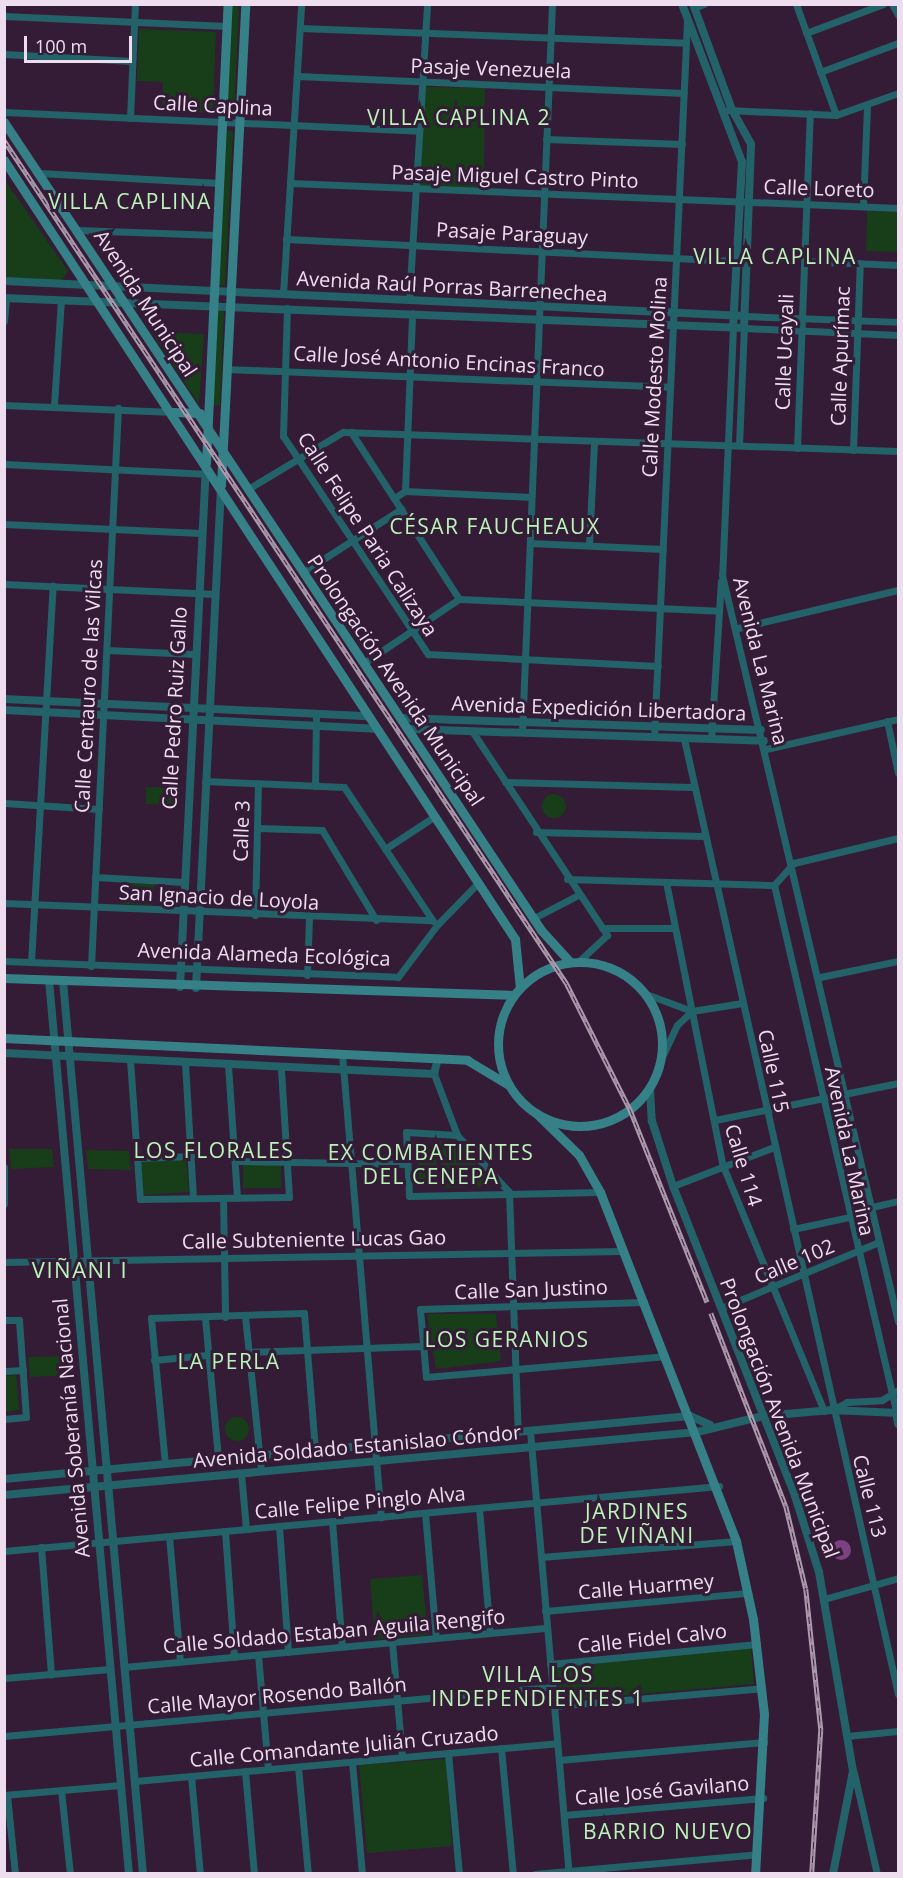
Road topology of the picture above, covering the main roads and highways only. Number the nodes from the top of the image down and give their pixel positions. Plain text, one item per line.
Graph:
1 (228, 4) edge
2 (245, 4) edge
3 (4, 122) edge
4 (4, 160) edge
5 (224, 411) junction
6 (173, 412) junction
7 (209, 412) junction
8 (197, 414) junction
9 (186, 431) joint
10 (209, 431) junction
11 (222, 453) junction
12 (206, 463) junction
13 (221, 484) junction
14 (574, 962) junction
15 (4, 978) edge
16 (516, 992) junction
17 (4, 1038) edge
18 (509, 1086) junction
19 (536, 1113) junction
20 (755, 1874) edge

1 - 7 main road, Calle Pedro Ruiz Gallo
2 - 5 main road, Calle Pedro Ruiz Gallo
3 - 8 main road, Avenida Municipal
4 - 6 main road, Avenida Municipal
5 - 7 main road
5 - 11 main road, Calle Pedro Ruiz Gallo
6 - 8 main road
6 - 9 main road, Avenida Municipal
7 - 8 main road
7 - 10 main road, Calle Pedro Ruiz Gallo
8 - 10 main road, Prolongación Avenida Municipal
9 - 12 main road, Prolongación Avenida Municipal
10 - 11 main road, Prolongación Avenida Municipal
10 - 12 main road, Calle Pedro Ruiz Gallo
11 - 13 main road, Calle Pedro Ruiz Gallo
11 - 14 main road, Prolongación Avenida Municipal
12 - 13 main road, Prolongación Avenida Municipal
13 - 16 main road, Prolongación Avenida Municipal
14 - 16 main road
14 - 19 main road, Prolongación Avenida Municipal
15 - 16 main road, Avenida Alameda Ecológica
16 - 18 main road, Prolongación Avenida Municipal
17 - 18 main road
18 - 19 main road, Prolongación Avenida Municipal
19 - 20 main road, Prolongación Avenida Municipal

